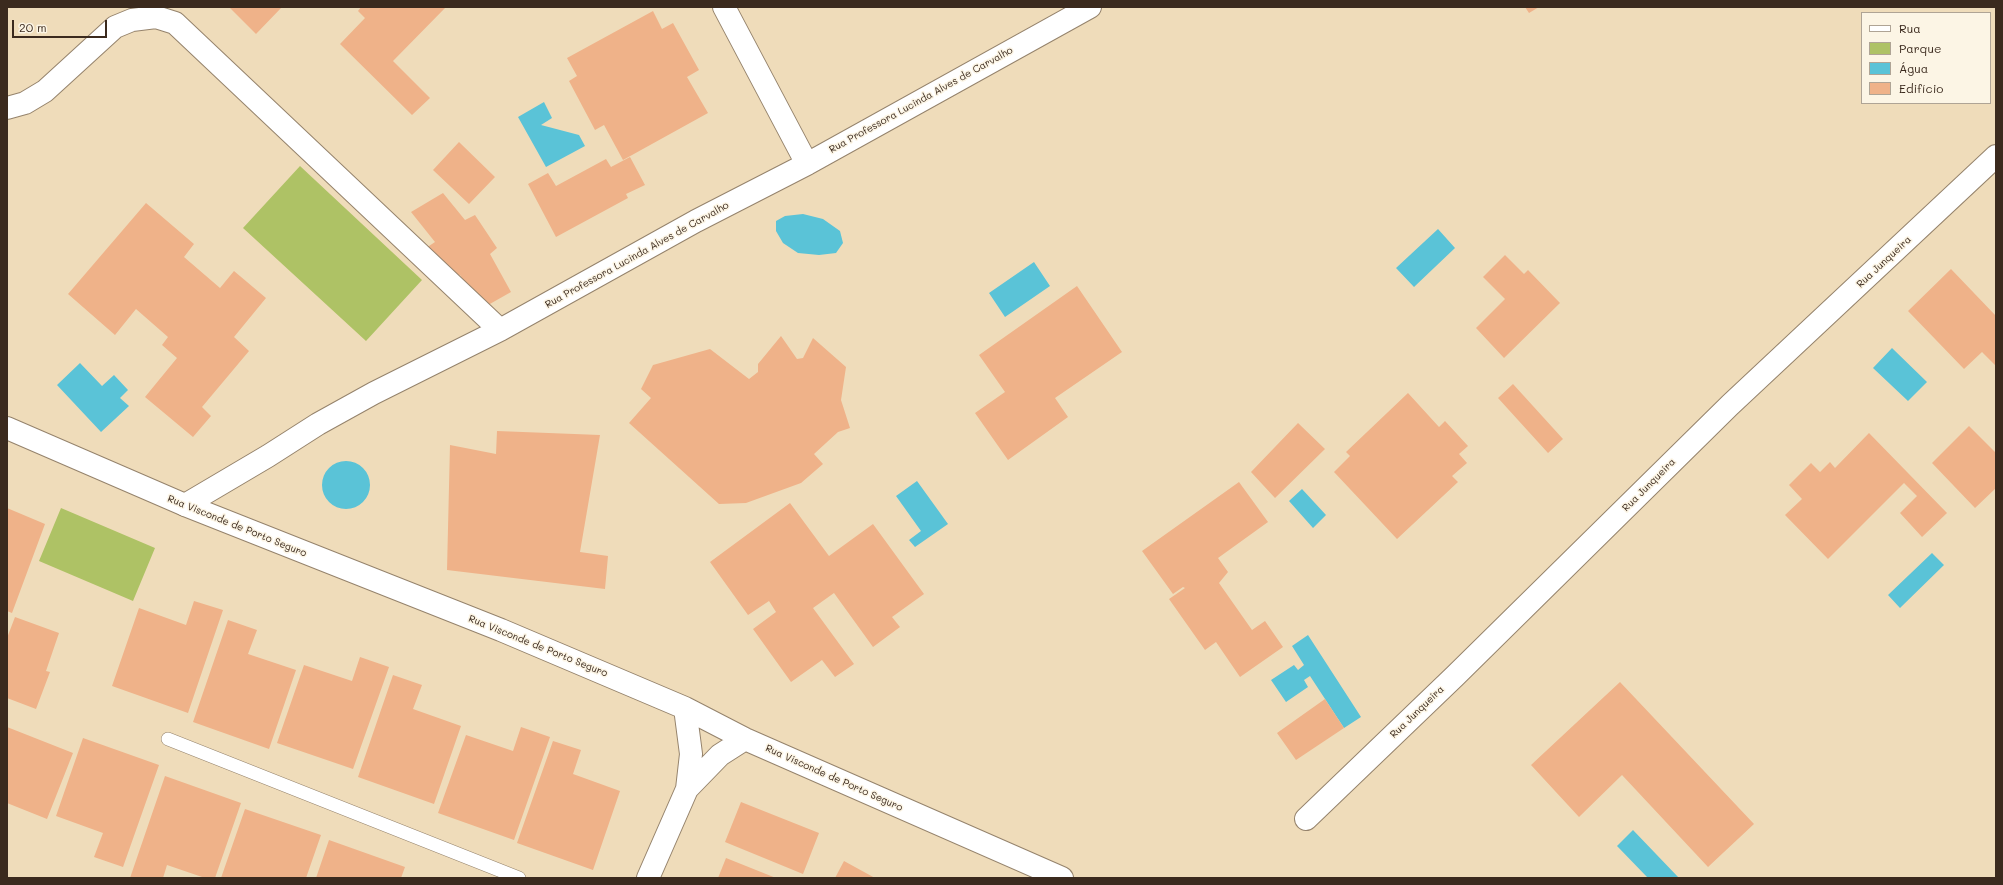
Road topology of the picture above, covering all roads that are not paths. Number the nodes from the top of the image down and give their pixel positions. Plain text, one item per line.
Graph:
1 (724, 7) edge
2 (1090, 7) edge
3 (7, 108) edge
4 (1996, 156) edge
5 (807, 164) junction
6 (500, 330) junction
7 (7, 428) edge
8 (185, 506) junction
9 (685, 708) junction
10 (168, 739) dead end
11 (745, 739) junction
12 (687, 790) junction
13 (1306, 819) dead end
14 (519, 878) edge
15 (648, 878) edge
16 (1062, 878) edge

1 - 5 street
2 - 5 street, Rua Professora Lucinda Alves de Carvalho
3 - 6 street
4 - 13 street, Rua Junqueira
5 - 6 street, Rua Professora Lucinda Alves de Carvalho
6 - 8 street, Rua Professora Lucinda Alves de Carvalho
7 - 8 street, Rua Visconde de Porto Seguro
8 - 9 street, Rua Visconde de Porto Seguro
9 - 11 street, Rua Visconde de Porto Seguro
9 - 12 street
10 - 14 lane
11 - 12 street
11 - 16 street, Rua Visconde de Porto Seguro
12 - 15 street

